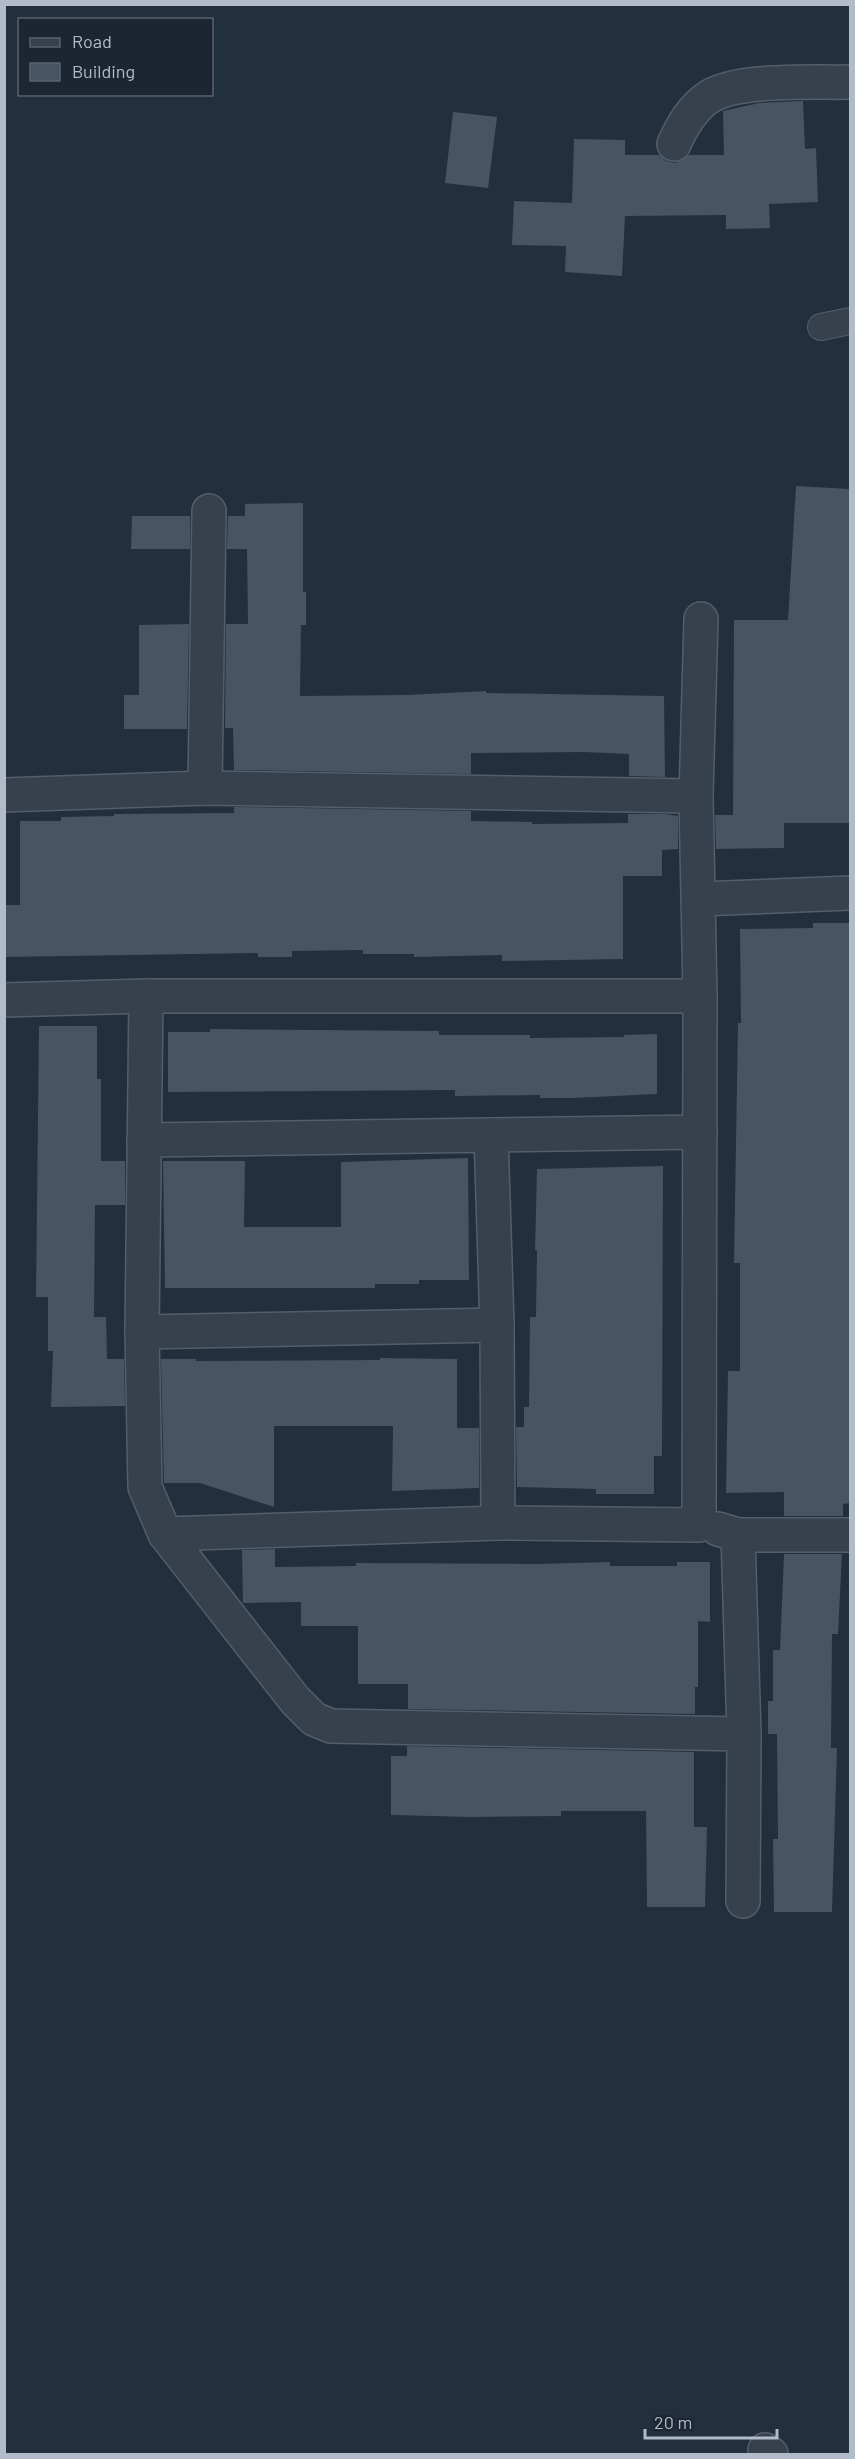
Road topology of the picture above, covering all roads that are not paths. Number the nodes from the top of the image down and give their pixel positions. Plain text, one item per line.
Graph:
1 (850, 82) edge
2 (674, 144) dead end
3 (850, 321) edge
4 (821, 327) dead end
5 (209, 511) dead end
6 (701, 619) dead end
7 (205, 788) junction
8 (4, 795) edge
9 (696, 796) junction
10 (850, 893) edge
11 (700, 898) junction
12 (146, 996) junction
13 (700, 996) junction
14 (4, 1000) edge
15 (700, 1132) junction
16 (491, 1135) junction
17 (144, 1140) junction
18 (497, 1325) junction
19 (142, 1332) junction
20 (498, 1523) junction
21 (699, 1524) junction
22 (165, 1534) junction
23 (738, 1534) junction
24 (850, 1535) edge
25 (744, 1734) junction
26 (743, 1901) dead end

1 - 2 street
3 - 4 lane
5 - 7 street
6 - 9 street
7 - 8 street
7 - 9 street
9 - 11 street
10 - 11 street
11 - 13 street
12 - 13 street
12 - 14 street
12 - 17 street
13 - 15 street
15 - 16 street
15 - 21 street
16 - 17 street
16 - 18 street
17 - 19 street
18 - 19 street
18 - 20 street
19 - 22 street
20 - 21 street
20 - 22 street
21 - 23 street
22 - 25 street
23 - 24 street
23 - 25 street
25 - 26 street

